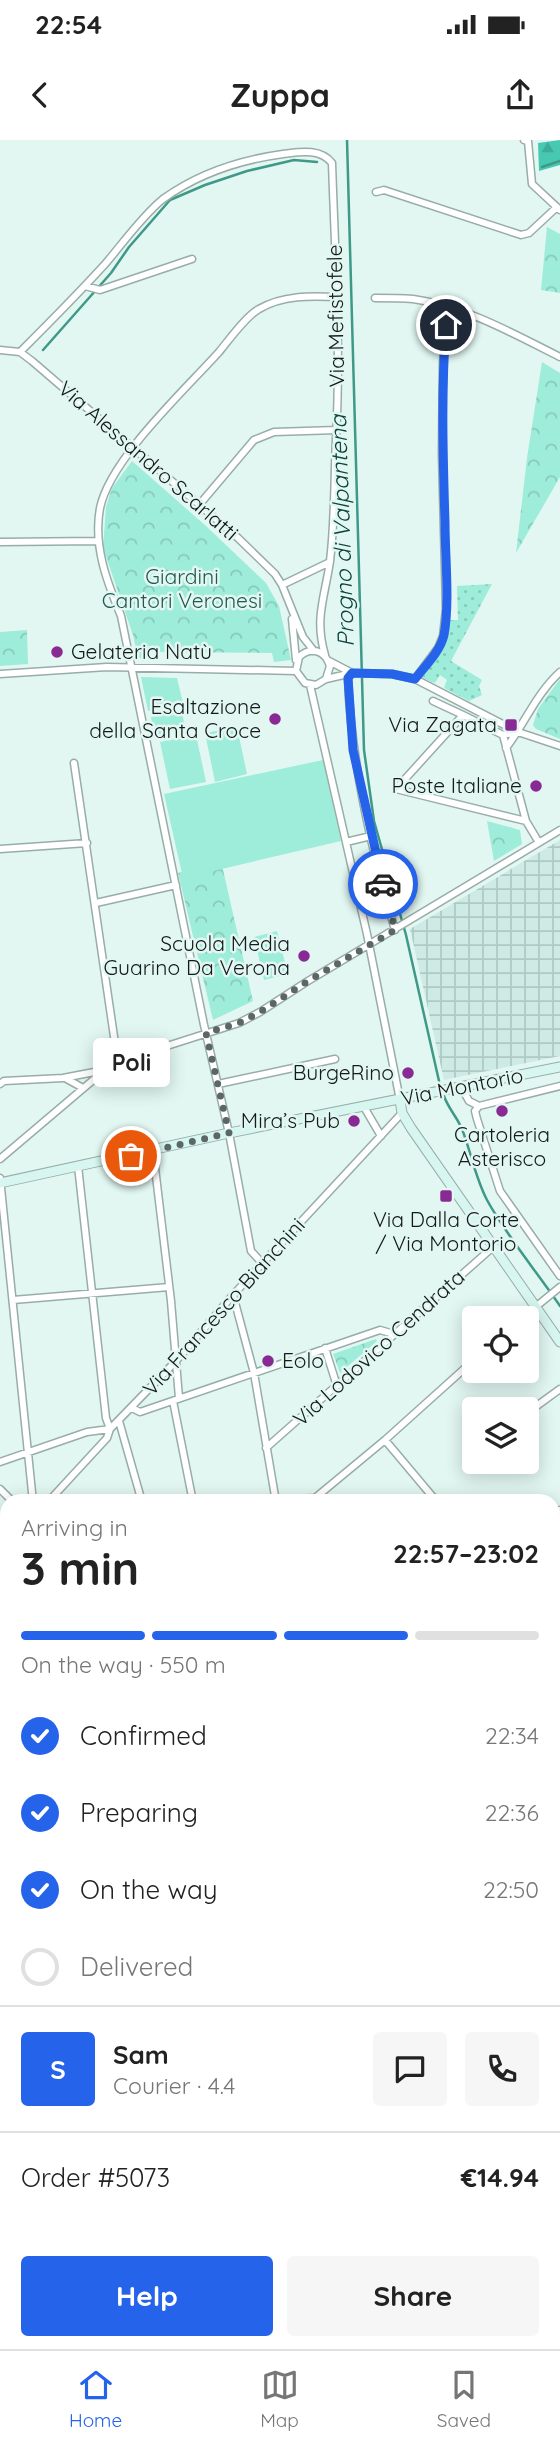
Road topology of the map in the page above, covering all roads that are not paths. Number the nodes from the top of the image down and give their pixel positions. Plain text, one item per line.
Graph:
1 (524, 140) edge
2 (376, 191) dead end
3 (558, 209) edge
4 (192, 258) dead end
5 (85, 286) junction
6 (337, 297) junction
7 (375, 298) dead end
8 (453, 310) junction
9 (0, 350) edge
10 (20, 352) junction
11 (560, 357) edge
12 (337, 430) junction
13 (132, 447) junction
14 (199, 505) junction
15 (98, 541) junction
16 (0, 542) edge
17 (330, 562) junction
18 (282, 585) junction
19 (290, 610) junction
20 (314, 651) junction
21 (327, 658) junction
22 (130, 667) junction
23 (296, 667) junction
24 (353, 673) junction
25 (560, 673) edge
26 (0, 674) edge
27 (326, 679) junction
28 (415, 679) junction
29 (310, 685) junction
30 (433, 701) dead end
31 (463, 715) junction
32 (518, 732) junction
33 (503, 735) junction
34 (560, 746) edge
35 (506, 748) junction
36 (74, 762) dead end
37 (527, 821) junction
38 (560, 830) edge
39 (371, 836) junction
40 (538, 841) junction
41 (346, 842) junction
42 (87, 843) junction
43 (0, 849) edge
44 (176, 885) junction
45 (96, 903) junction
46 (396, 929) junction
47 (369, 945) junction
48 (206, 1033) junction
49 (335, 1059) dead end
50 (118, 1064) junction
51 (560, 1067) edge
52 (105, 1070) junction
53 (63, 1078) junction
54 (0, 1084) edge
55 (218, 1084) junction
56 (560, 1086) edge
57 (461, 1087) junction
58 (83, 1088) junction
59 (400, 1100) junction
60 (479, 1106) junction
61 (364, 1107) junction
62 (402, 1113) junction
63 (229, 1133) junction
64 (381, 1136) junction
65 (153, 1151) junction
66 (0, 1159) edge
67 (79, 1166) junction
68 (0, 1178) edge
69 (0, 1183) edge
70 (493, 1247) junction
71 (263, 1264) junction
72 (560, 1276) edge
73 (169, 1287) junction
74 (560, 1287) edge
75 (92, 1294) junction
76 (233, 1295) junction
77 (13, 1300) junction
78 (534, 1306) joint
79 (539, 1313) edge
80 (394, 1334) junction
81 (560, 1342) edge
82 (325, 1348) junction
83 (175, 1362) junction
84 (462, 1371) edge
85 (254, 1373) junction
86 (337, 1386) junction
87 (560, 1390) edge
88 (176, 1399) junction
89 (539, 1404) edge
90 (132, 1408) junction
91 (119, 1421) junction
92 (110, 1429) junction
93 (385, 1440) junction
94 (266, 1448) junction
95 (29, 1452) junction
96 (0, 1462) edge
97 (32, 1494) edge
98 (55, 1494) edge
99 (140, 1494) edge
100 (192, 1494) edge
101 (275, 1494) edge
102 (320, 1494) edge
103 (430, 1494) edge

1 - 3 street
2 - 3 street
4 - 5 street
5 - 6 street, Via Mefistofele
5 - 10 street
6 - 12 street, Via Mefistofele
6 - 13 street
7 - 8 street
8 - 11 street
8 - 28 street
9 - 10 street
10 - 13 street, Via Alessandro Scarlatti
12 - 14 street
12 - 17 street, Via Mefistofele
13 - 14 street, Via Alessandro Scarlatti
13 - 15 street
14 - 18 street, Via Alessandro Scarlatti
15 - 16 street
15 - 22 street
17 - 18 street
17 - 21 street, Via Mefistofele
18 - 19 street, Via Alessandro Scarlatti
19 - 20 street, Via Alessandro Scarlatti
19 - 23 street, Via Alessandro Scarlatti
20 - 21 street
20 - 23 street
21 - 24 street
21 - 27 street
22 - 23 street
22 - 26 street
22 - 44 street
23 - 29 street
24 - 27 street
24 - 28 street
24 - 39 street
25 - 32 street
27 - 29 street
28 - 32 street
29 - 41 street
30 - 31 street
31 - 33 street
31 - 37 street
32 - 33 street
32 - 34 street
32 - 35 street
33 - 35 street
35 - 37 street
36 - 42 street
37 - 40 street
38 - 40 street
39 - 41 street
39 - 46 street
40 - 46 street
41 - 47 street
42 - 43 street
42 - 45 street
44 - 45 street
44 - 48 street
45 - 50 street
46 - 47 street
47 - 48 street
47 - 59 street
48 - 50 street
48 - 55 street
49 - 55 street
50 - 52 street
51 - 57 street, Via Montorio
52 - 53 street
52 - 58 street
53 - 54 street
53 - 58 street
55 - 63 street
56 - 60 street, Via Montorio
57 - 59 street, Via Montorio
57 - 60 street
58 - 66 street
59 - 61 street, Via Montorio
59 - 62 street
60 - 72 street
61 - 63 street, Via Montorio
61 - 64 street
62 - 64 street, Via Francesco Bianchini
62 - 70 street
63 - 65 street, Via Montorio
63 - 71 street
64 - 71 street, Via Francesco Bianchini
65 - 67 street, Via Montorio
65 - 73 street
67 - 69 street, Via Montorio
67 - 75 street
68 - 69 street
69 - 77 street
70 - 78 street
70 - 80 street, Via Lodovico Cendrata
71 - 76 street, Via Francesco Bianchini
73 - 75 street
73 - 83 street
74 - 78 street
75 - 77 street
75 - 92 street
76 - 83 street, Via Francesco Bianchini
76 - 85 street
77 - 95 street
79 - 81 street
80 - 82 street
80 - 86 street, Via Lodovico Cendrata
82 - 85 street
82 - 86 street
83 - 88 street
83 - 90 street, Via Francesco Bianchini
84 - 93 street
85 - 88 street
85 - 94 street
86 - 94 street, Via Lodovico Cendrata
87 - 89 street
88 - 90 street
88 - 100 street
90 - 91 street, Via Francesco Bianchini
91 - 92 street, Via Francesco Bianchini
91 - 99 street
92 - 95 street
92 - 98 street, Via Francesco Bianchini
93 - 102 street
93 - 103 street
94 - 101 street
95 - 96 street
95 - 97 street

